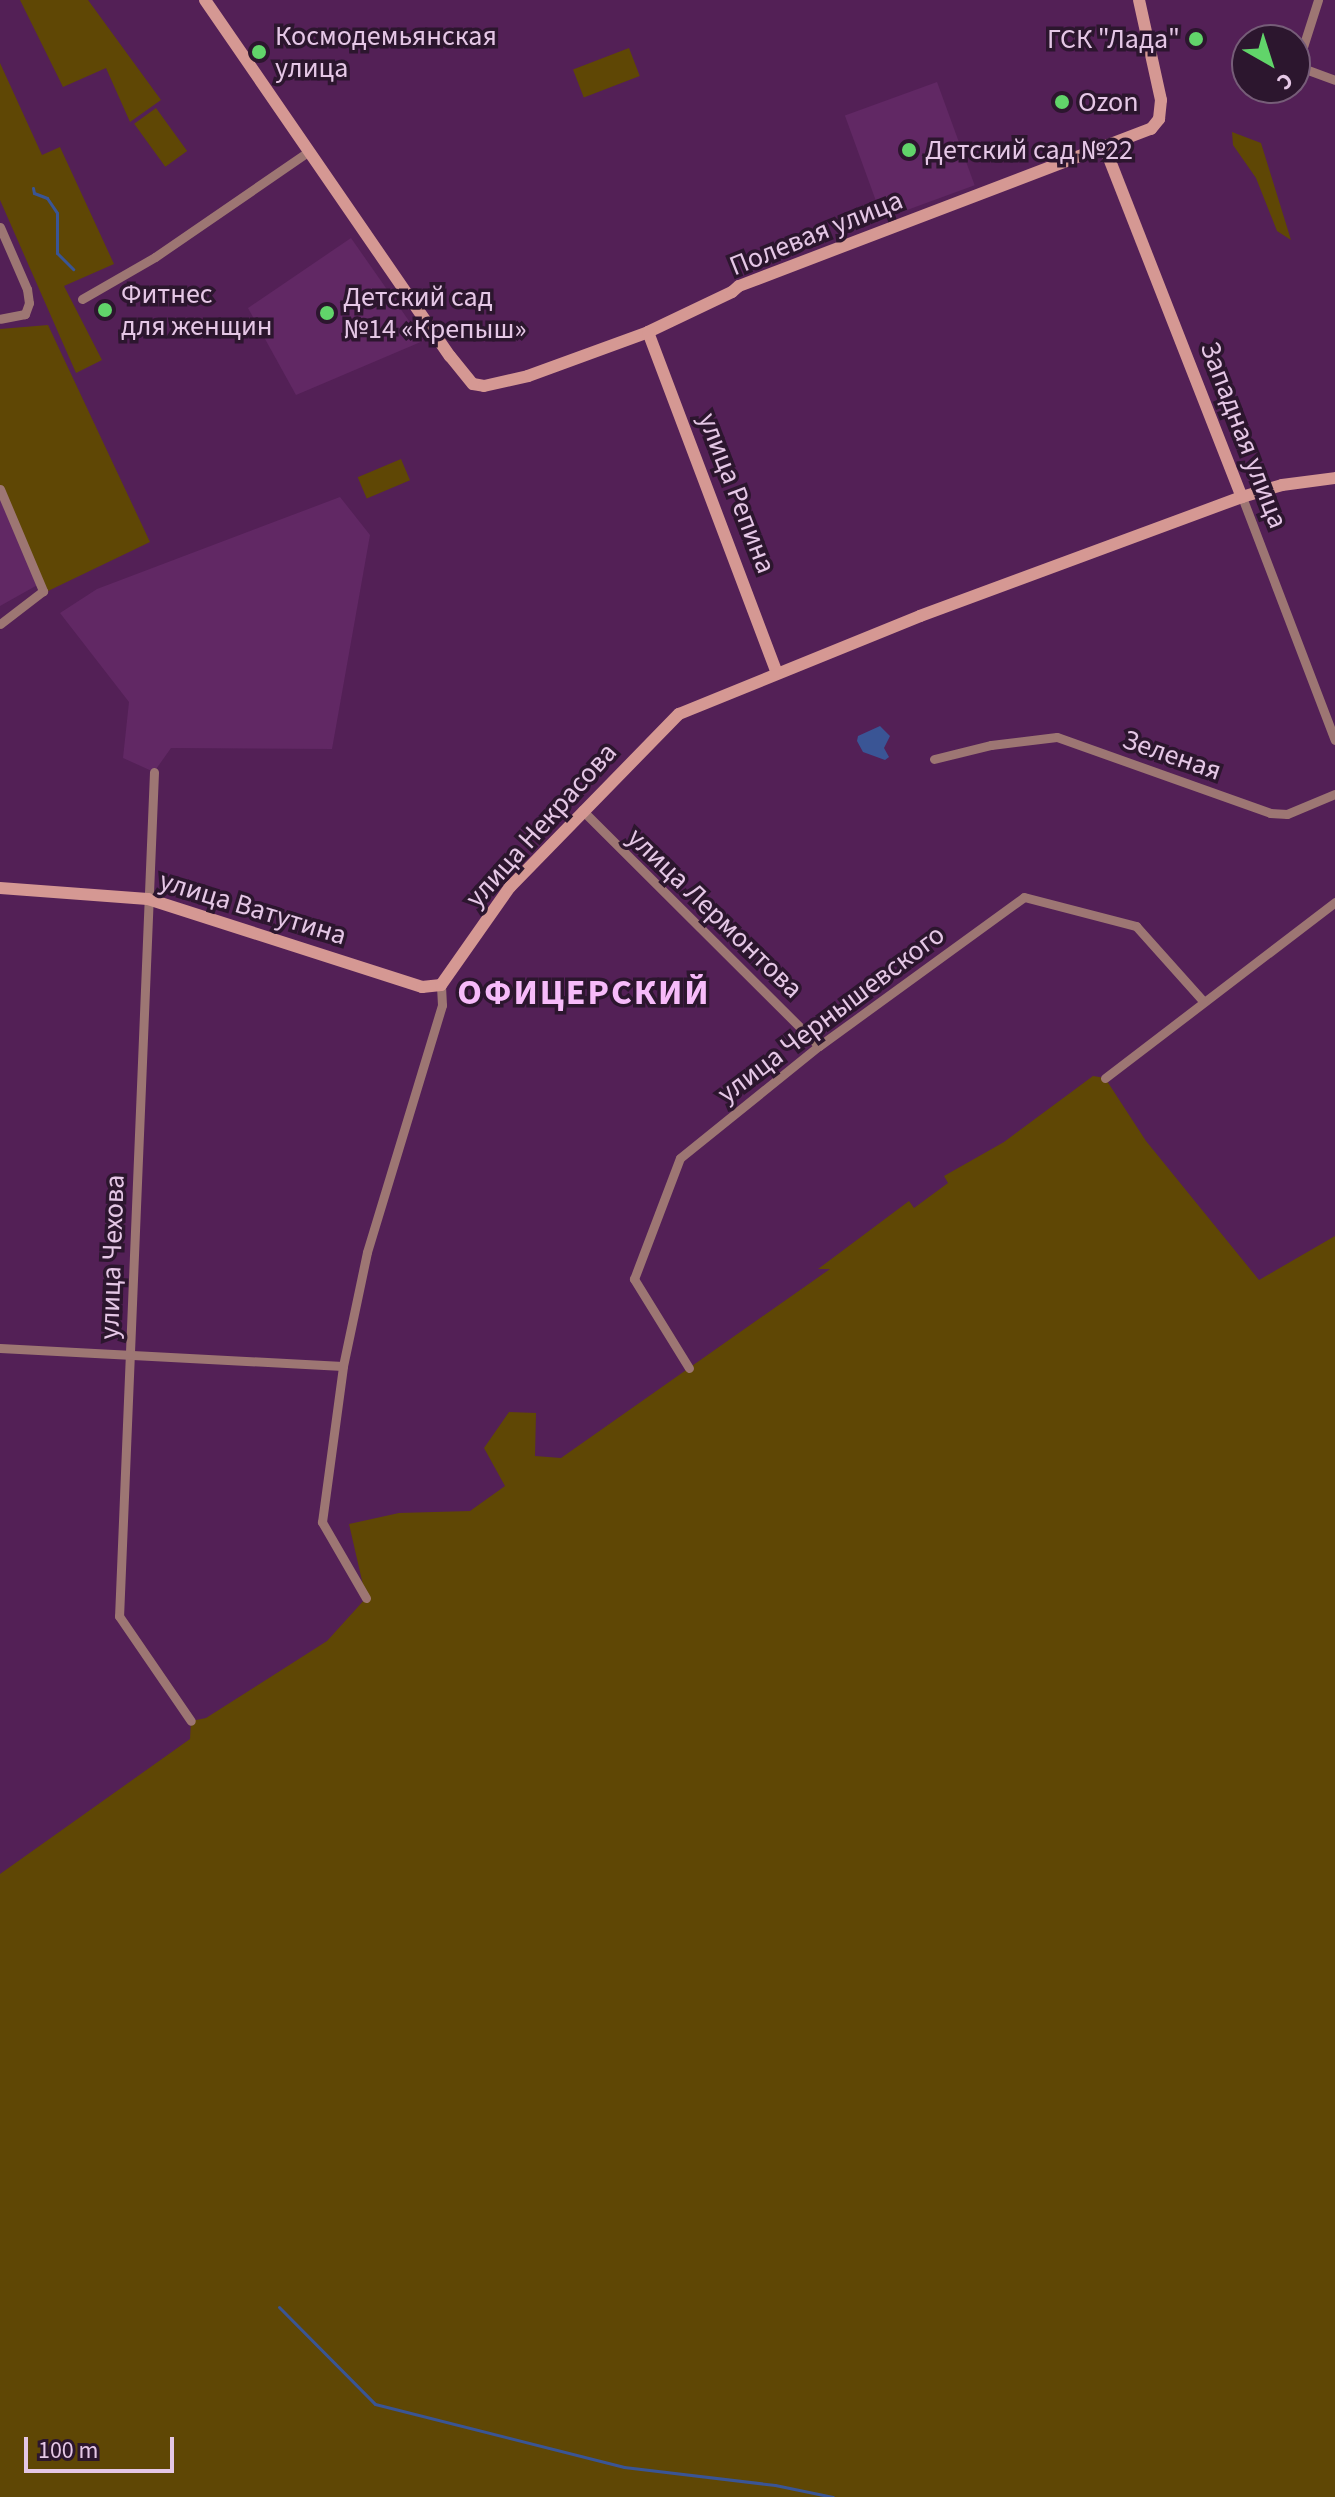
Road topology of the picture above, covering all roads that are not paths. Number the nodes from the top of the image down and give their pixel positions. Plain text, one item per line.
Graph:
1 (205, 0) edge
2 (1139, 0) edge
3 (1318, 0) edge
4 (1310, 24) edge
5 (1311, 71) edge
6 (1335, 80) edge
7 (1105, 148) junction
8 (308, 152) junction
9 (0, 227) edge
10 (82, 299) dead end
11 (0, 319) edge
12 (648, 332) junction
13 (1335, 478) edge
14 (0, 489) edge
15 (1242, 497) junction
16 (0, 624) edge
17 (777, 673) junction
18 (1335, 740) edge
19 (934, 759) dead end
20 (154, 772) dead end
21 (1335, 794) edge
22 (582, 810) junction
23 (0, 888) edge
24 (148, 899) junction
25 (1335, 902) edge
26 (441, 985) junction
27 (1203, 1001) junction
28 (819, 1046) junction
29 (1105, 1078) dead end
30 (0, 1348) edge
31 (130, 1355) junction
32 (343, 1366) junction
33 (689, 1368) dead end
34 (366, 1598) dead end
35 (191, 1721) dead end

1 - 8 street
2 - 7 street, Полевая улица
3 - 4 street
5 - 6 street
7 - 12 street, Полевая улица
7 - 15 street, Западная улица
8 - 10 street
8 - 12 street, Полевая улица
9 - 11 street
12 - 17 street, улица Репина
13 - 15 street, улица Некрасова
14 - 16 street
15 - 17 street, улица Некрасова
15 - 18 street, Западная улица
17 - 22 street, улица Некрасова
19 - 21 street, Зеленая
20 - 24 street, улица Чехова
22 - 26 street, улица Некрасова
22 - 28 street, улица Лермонтова
23 - 24 street, улица Ватутина
24 - 26 street, улица Ватутина
24 - 31 street, улица Чехова
25 - 27 street
26 - 32 street, улица Некрасова
27 - 28 street, улица Чернышевского
27 - 29 street
28 - 33 street, улица Чернышевского
30 - 31 street
31 - 32 street
31 - 35 street, улица Чехова
32 - 34 street, улица Некрасова

